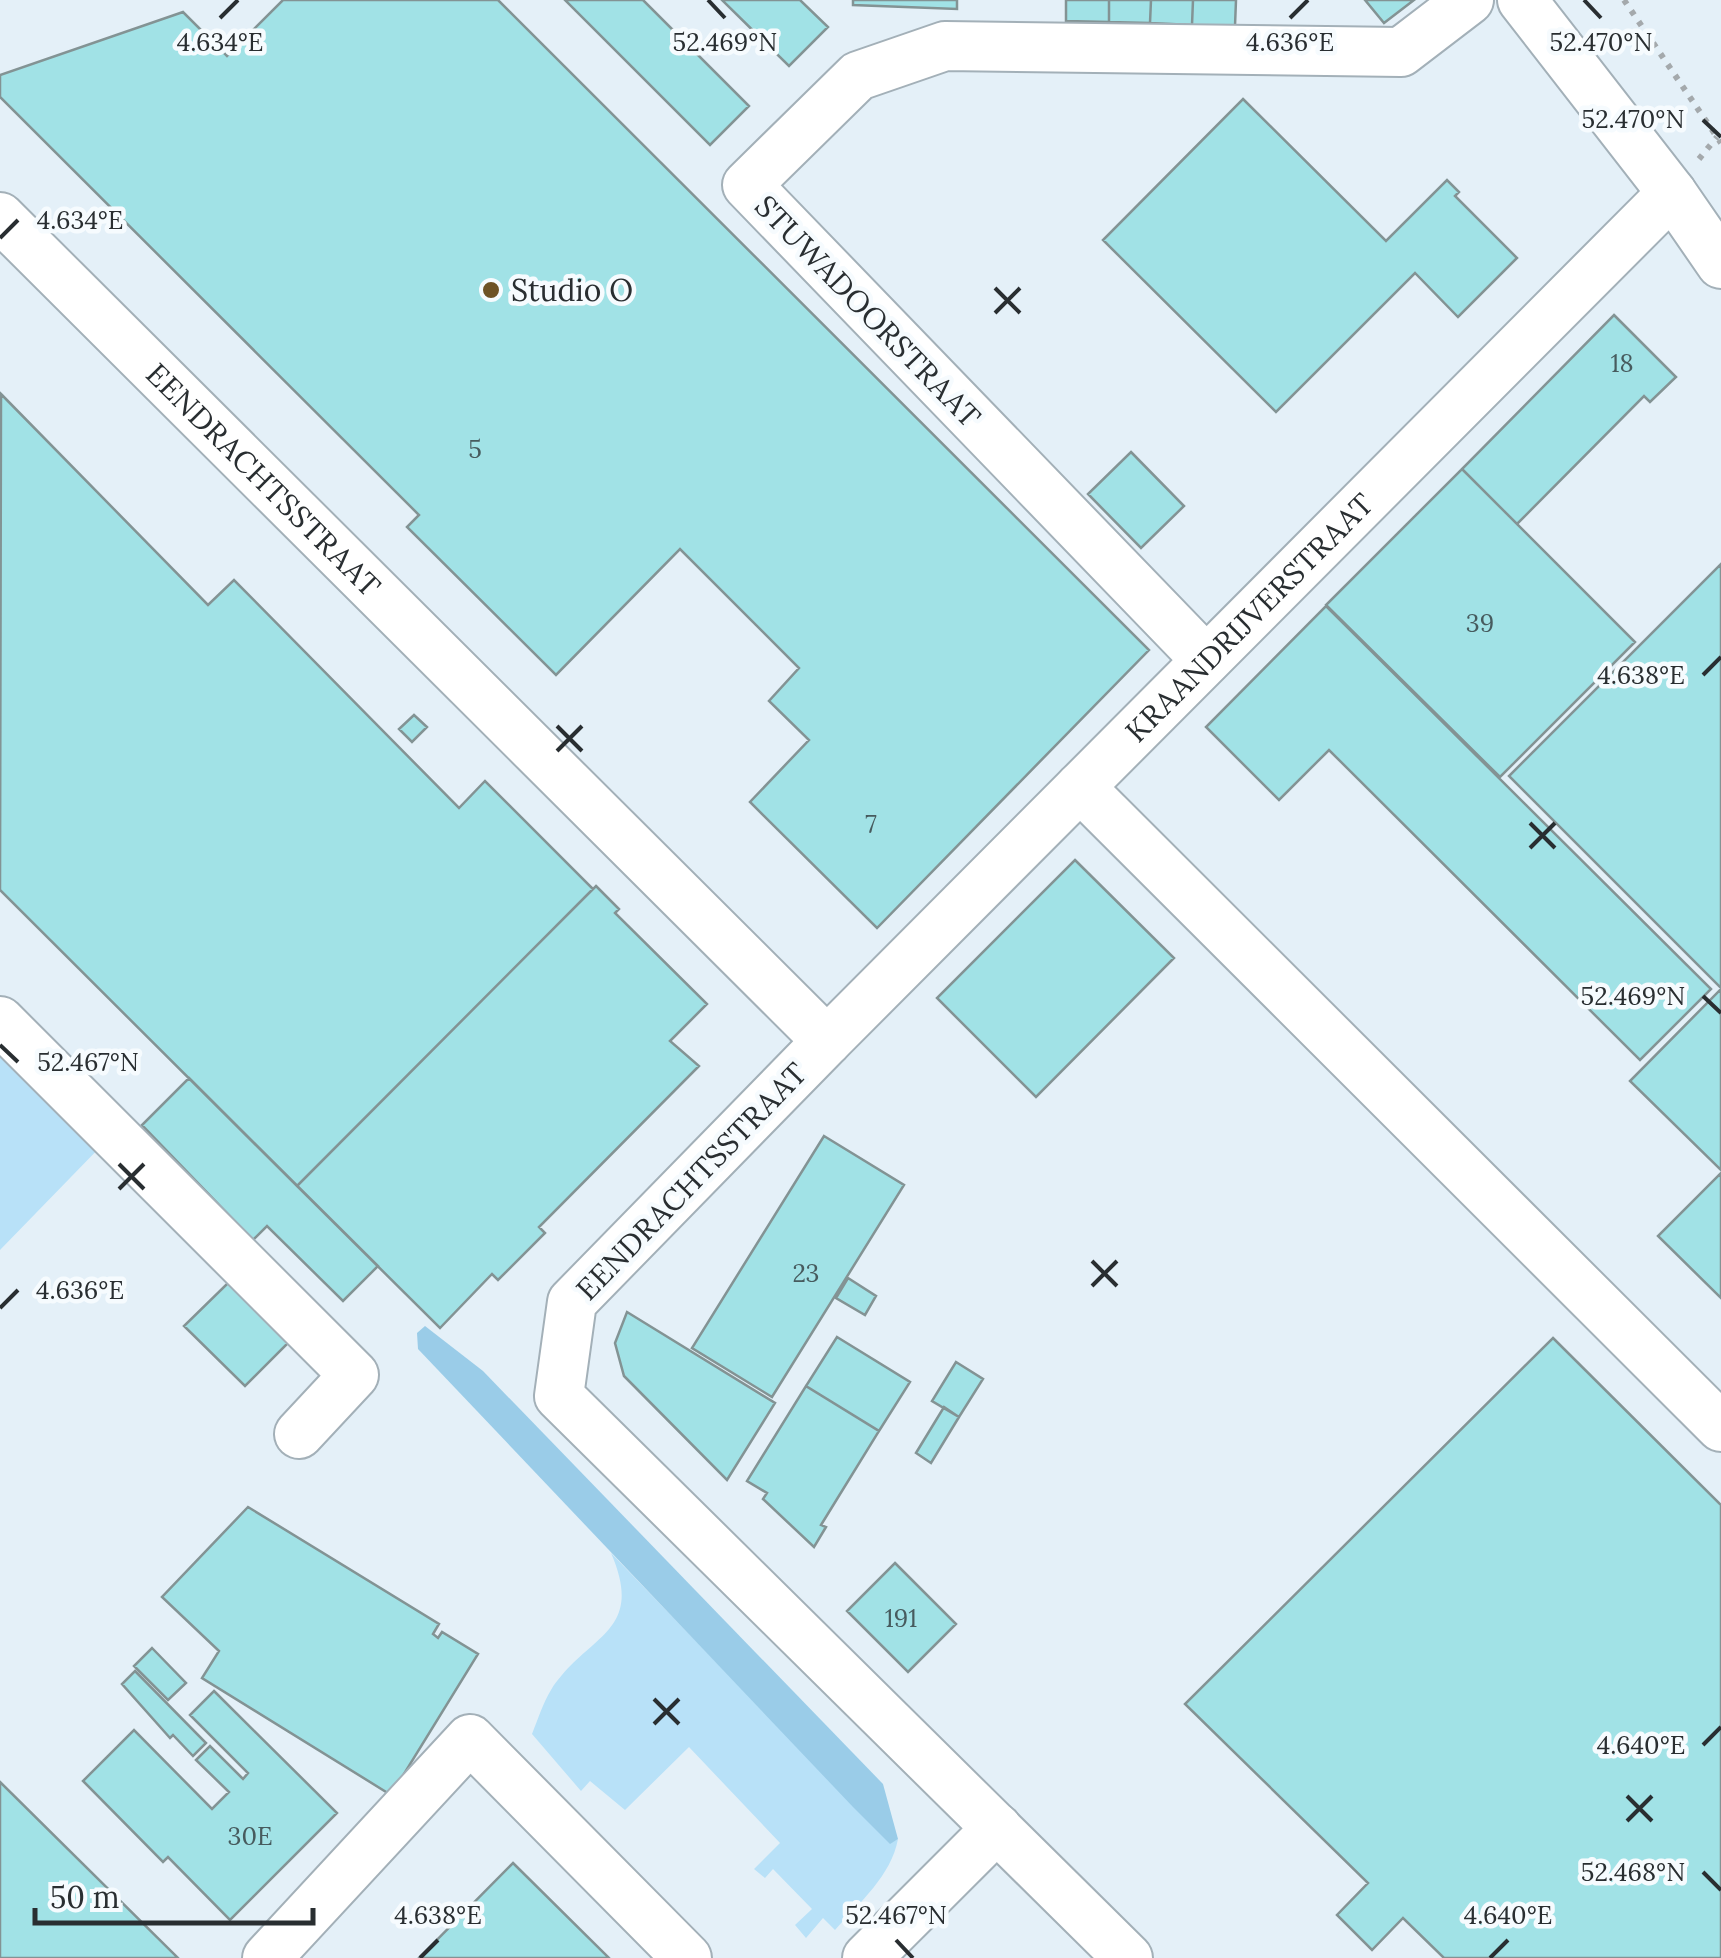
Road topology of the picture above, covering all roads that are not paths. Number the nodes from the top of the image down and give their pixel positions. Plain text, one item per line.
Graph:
1 (1470, 0) edge
2 (1522, 0) edge
3 (1672, 193) junction
4 (0, 216) edge
5 (1721, 264) edge
6 (1206, 660) junction
7 (1080, 787) junction
8 (0, 1021) edge
9 (827, 1042) junction
10 (1721, 1427) edge
11 (299, 1434) dead end
12 (997, 1828) junction
13 (867, 1957) edge
14 (267, 1958) edge
15 (687, 1958) edge
16 (1128, 1958) edge

1 - 6 street, STUWADOORSTRAAT
2 - 3 street
3 - 5 street
3 - 6 street, KRAANDRIJVERSTRAAT
4 - 9 street, EENDRACHTSSTRAAT
6 - 7 street, KRAANDRIJVERSTRAAT
7 - 9 street, KRAANDRIJVERSTRAAT
7 - 10 street
8 - 11 street
9 - 12 street, EENDRACHTSSTRAAT
12 - 13 street
12 - 16 street, EENDRACHTSSTRAAT
14 - 15 street

